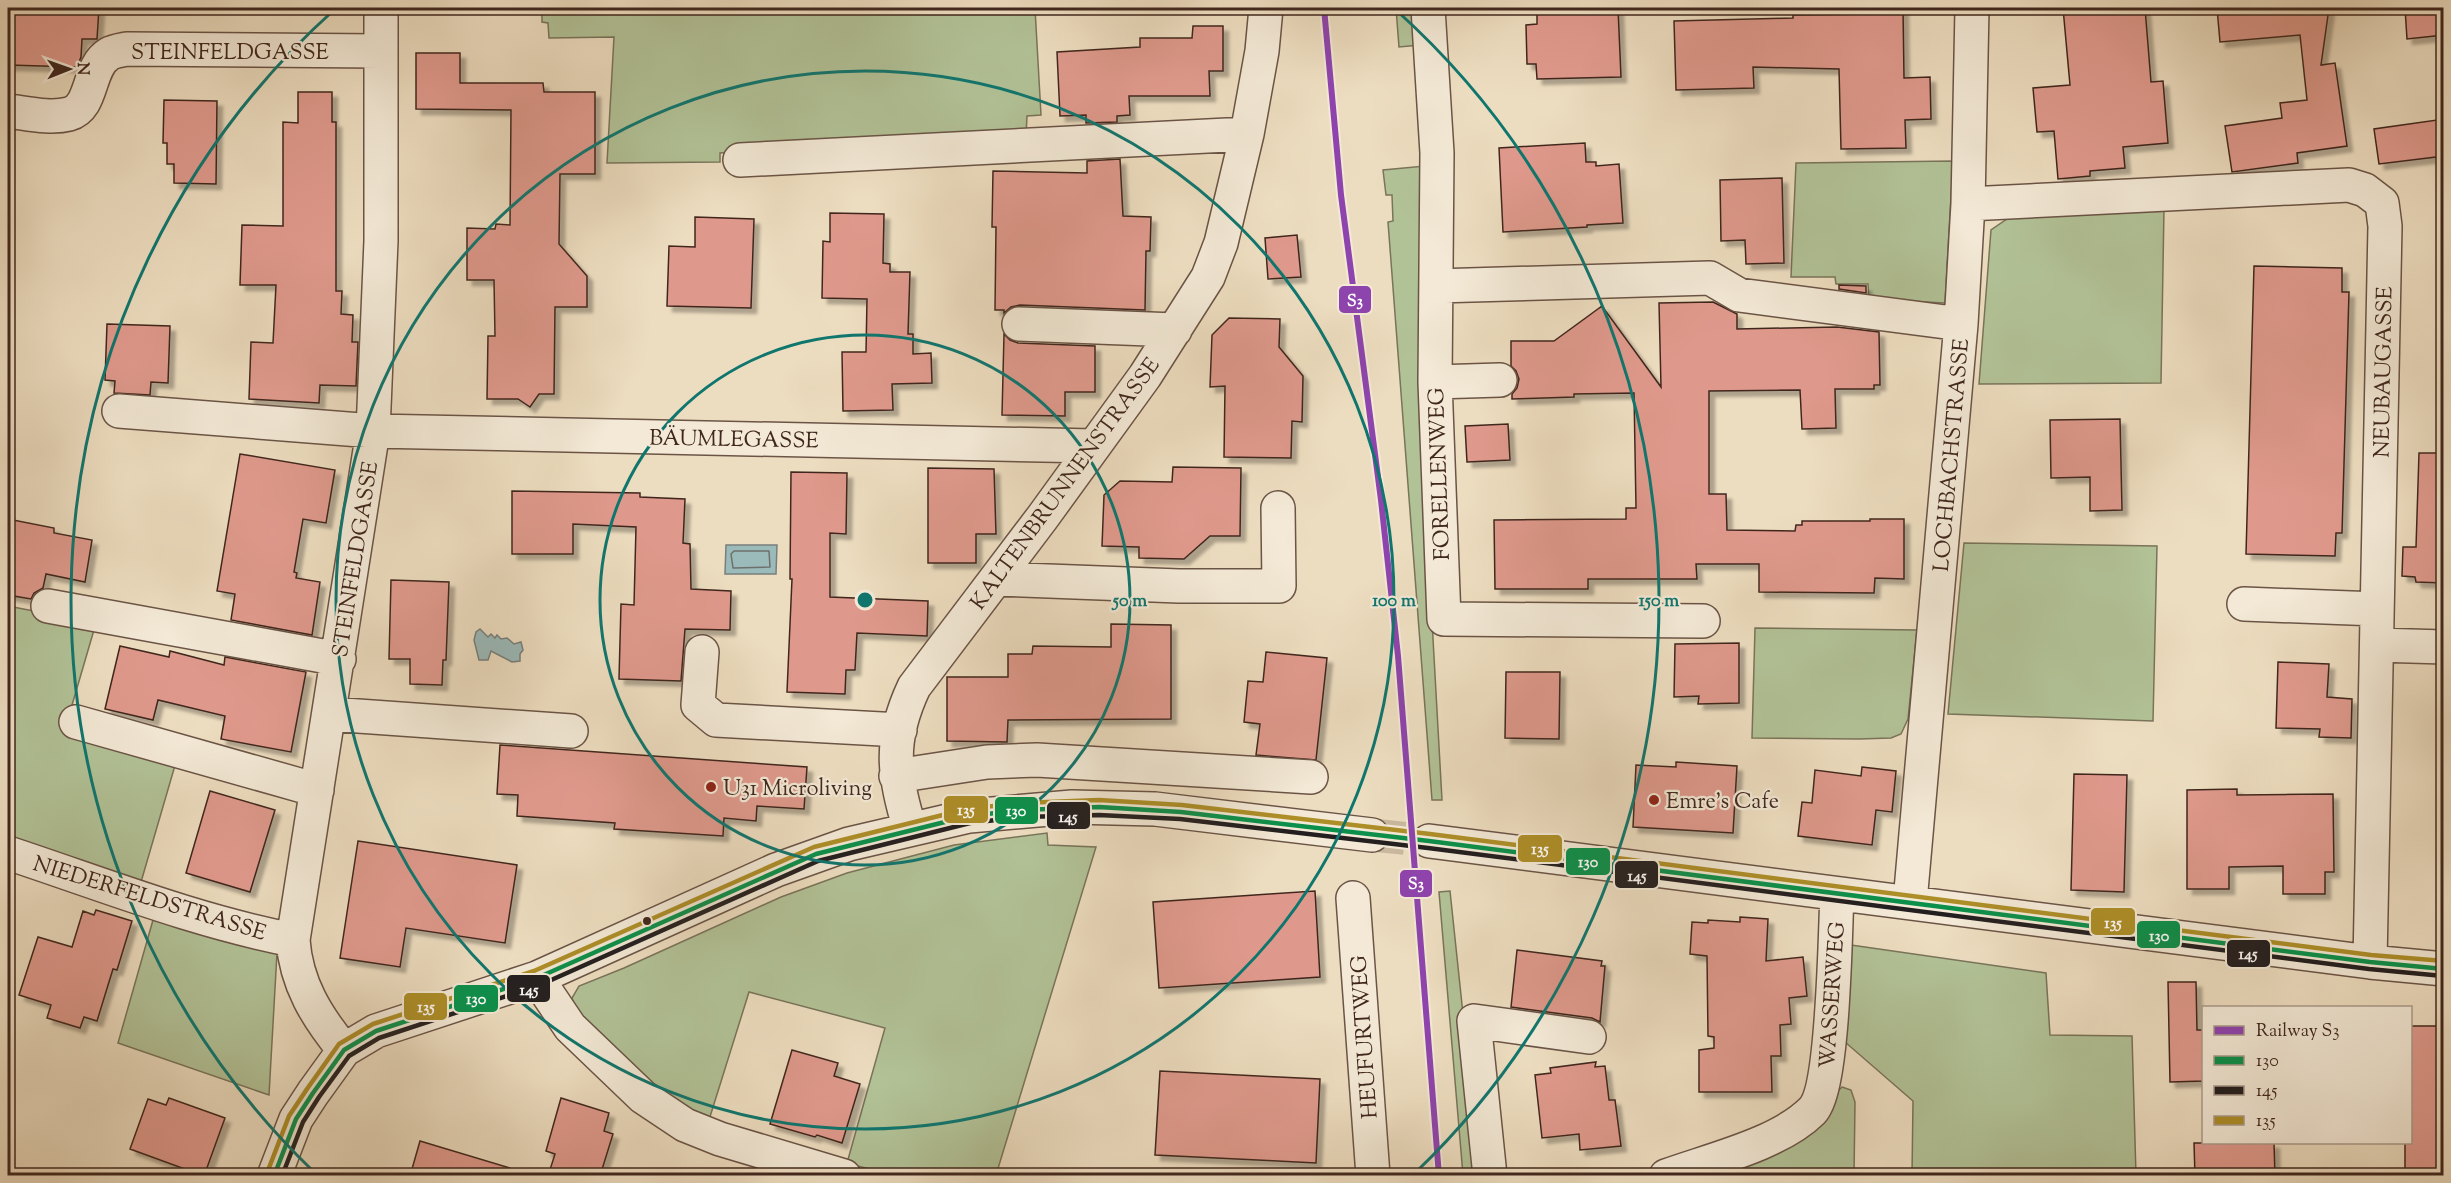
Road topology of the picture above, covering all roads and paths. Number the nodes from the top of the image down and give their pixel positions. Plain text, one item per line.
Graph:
1 (381, 8) edge
2 (1266, 8) edge
3 (1428, 8) edge
4 (1972, 8) edge
5 (380, 51) junction
6 (8, 111) edge
7 (1247, 134) junction
8 (740, 160) dead end
9 (1968, 204) junction
10 (1436, 286) junction
11 (1019, 324) dead end
12 (1961, 324) junction
13 (1175, 330) junction
14 (1500, 380) dead end
15 (1435, 382) junction
16 (119, 411) dead end
17 (373, 431) junction
18 (1094, 446) junction
19 (1278, 508) dead end
20 (996, 579) junction
21 (2244, 604) dead end
22 (48, 606) dead end
23 (2377, 609) junction
24 (1703, 621) dead end
25 (2377, 645) junction
26 (2444, 647) edge
27 (702, 652) dead end
28 (339, 660) junction
29 (330, 714) junction
30 (76, 722) dead end
31 (900, 730) junction
32 (571, 731) dead end
33 (896, 776) junction
34 (1311, 777) dead end
35 (317, 789) junction
36 (910, 829) junction
37 (1372, 834) tunnel mouth
38 (1429, 841) tunnel mouth
39 (8, 853) edge
40 (1837, 894) junction
41 (1353, 898) dead end
42 (1910, 902) junction
43 (293, 940) junction
44 (2370, 962) junction
45 (2444, 969) edge
46 (537, 978) junction
47 (1589, 1036) dead end
48 (344, 1050) junction
49 (274, 1176) edge
50 (844, 1176) edge
51 (1373, 1176) edge
52 (1490, 1176) edge
53 (1666, 1176) edge

1 - 5 street, STEINFELDGASSE
2 - 7 street, KALTENBRUNNENSTRASSE
3 - 10 street, FORELLENWEG
4 - 9 street, LOCHBACHSTRASSE
5 - 6 street, STEINFELDGASSE
5 - 17 street, STEINFELDGASSE
7 - 8 street
7 - 13 street, KALTENBRUNNENSTRASSE
9 - 12 street, LOCHBACHSTRASSE
9 - 23 street, NEUBAUGASSE
10 - 12 street
10 - 15 street, FORELLENWEG
11 - 13 street
12 - 42 street, LOCHBACHSTRASSE
13 - 18 street, KALTENBRUNNENSTRASSE
14 - 15 street
15 - 24 street, FORELLENWEG
16 - 17 street, BÄUMLEGASSE
17 - 18 street, BÄUMLEGASSE
17 - 28 street, STEINFELDGASSE
18 - 20 street, KALTENBRUNNENSTRASSE
19 - 20 street
20 - 31 street, KALTENBRUNNENSTRASSE
21 - 23 street
22 - 28 street
23 - 25 street, NEUBAUGASSE
25 - 26 street
25 - 44 street, NEUBAUGASSE
27 - 31 street
28 - 29 street, STEINFELDGASSE
29 - 32 street
29 - 35 street, STEINFELDGASSE
30 - 35 street
31 - 33 street, KALTENBRUNNENSTRASSE
33 - 34 street
33 - 36 street, KALTENBRUNNENSTRASSE
35 - 43 street, STEINFELDGASSE
36 - 37 street
36 - 46 street
38 - 40 street
39 - 43 street, NIEDERFELDSTRASSE
40 - 42 street
40 - 53 street, WASSERWEG
41 - 51 street, HEUFURTWEG
42 - 44 street
43 - 48 street, STEINFELDGASSE
44 - 45 street
46 - 48 street
46 - 50 street
47 - 52 street
48 - 49 street

